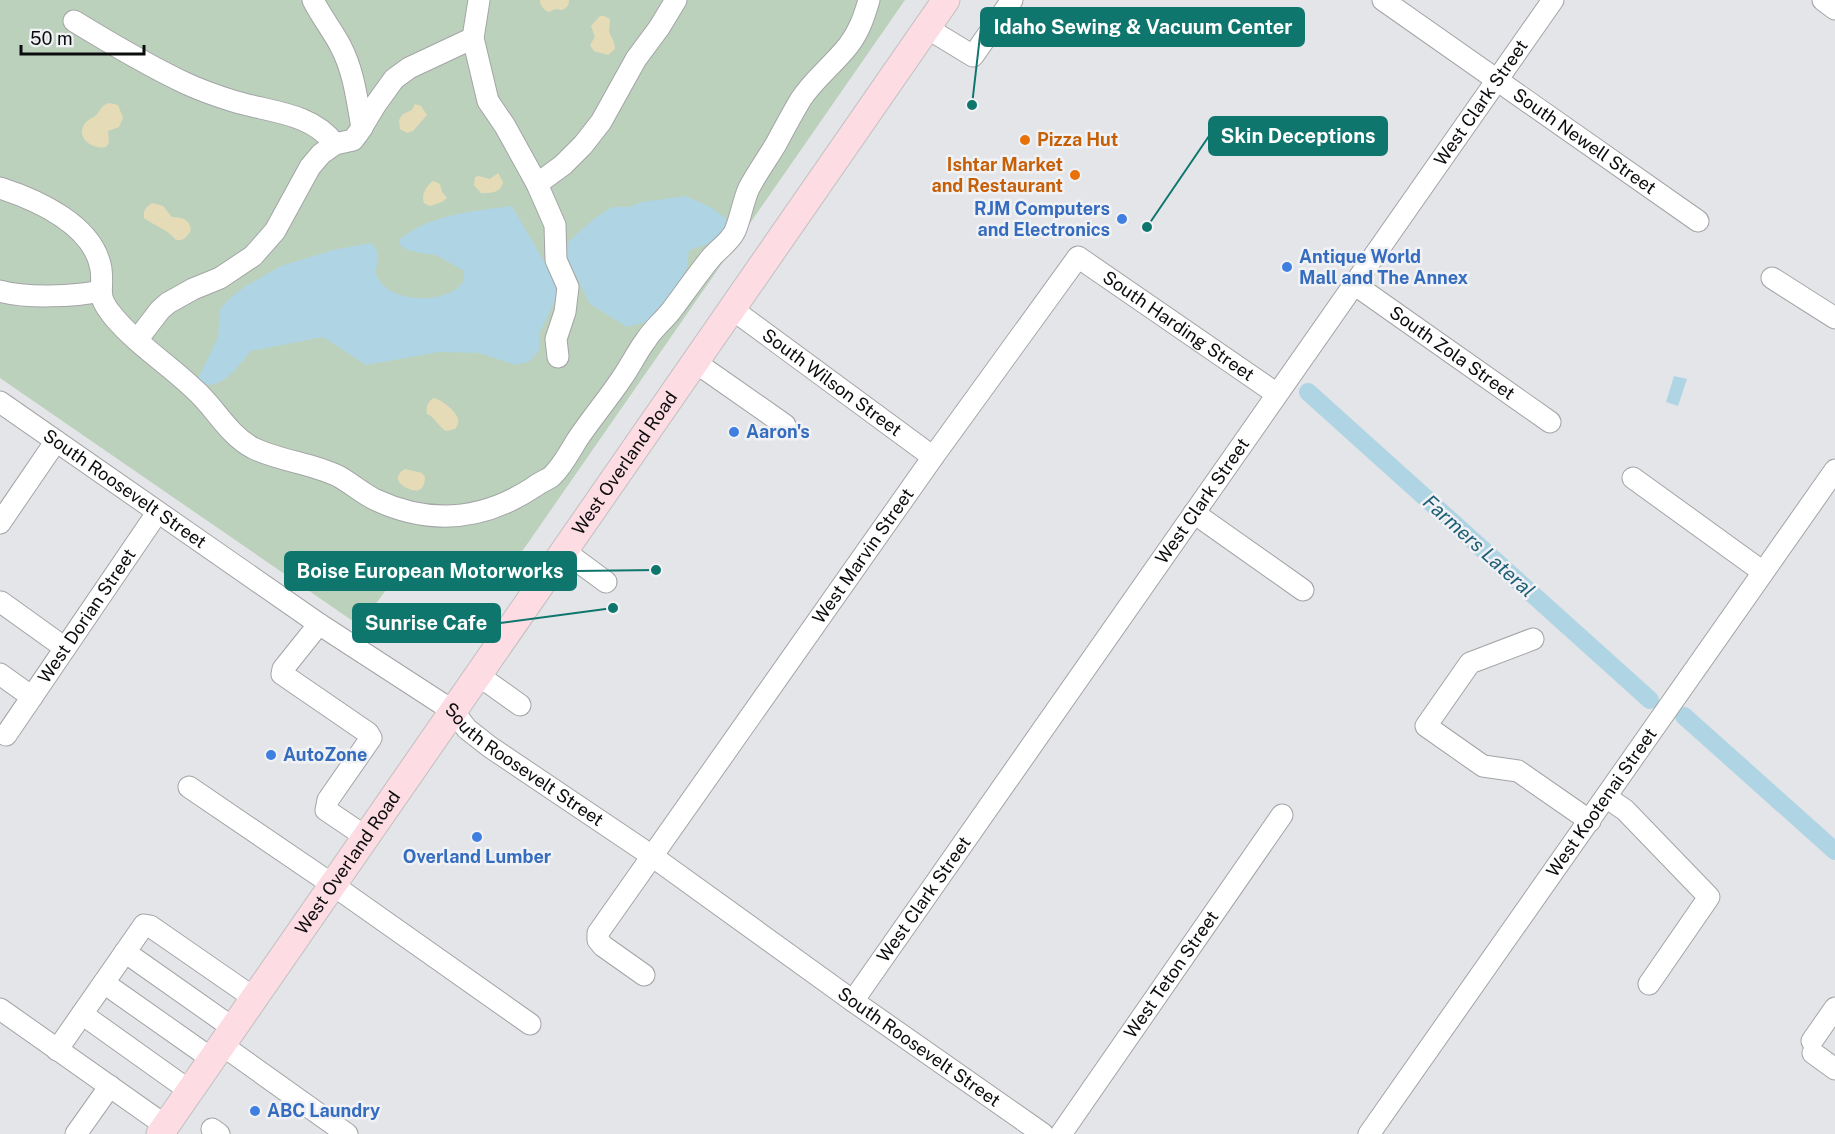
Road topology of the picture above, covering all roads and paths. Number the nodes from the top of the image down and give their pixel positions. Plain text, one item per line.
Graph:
1 (314, 0) edge
2 (479, 0) edge
3 (676, 0) edge
4 (869, 0) edge
5 (946, 0) edge
6 (1012, 0) edge
7 (1383, 0) edge
8 (1552, 0) edge
9 (1823, 0) edge
10 (1835, 9) edge
11 (74, 21) dead end
12 (927, 28) junction
13 (473, 38) junction
14 (1497, 80) junction
15 (362, 128) junction
16 (335, 144) junction
17 (537, 184) junction
18 (0, 189) edge
19 (1698, 221) dead end
20 (1078, 257) joint
21 (1772, 278) dead end
22 (1354, 284) junction
23 (0, 291) edge
24 (100, 291) junction
25 (732, 309) junction
26 (1835, 318) edge
27 (137, 340) junction
28 (558, 357) dead end
29 (695, 362) junction
30 (1277, 394) junction
31 (0, 402) edge
32 (1550, 422) dead end
33 (785, 425) dead end
34 (56, 441) junction
35 (933, 457) junction
36 (1835, 470) edge
37 (1633, 478) dead end
38 (157, 513) junction
39 (1194, 513) junction
40 (0, 523) edge
41 (564, 551) junction
42 (1763, 572) junction
43 (606, 582) dead end
44 (1303, 590) dead end
45 (1, 602) edge
46 (319, 624) junction
47 (1533, 639) dead end
48 (65, 648) junction
49 (0, 674) edge
50 (478, 675) junction
51 (32, 697) junction
52 (520, 705) dead end
53 (453, 711) junction
54 (12, 727) dead end
55 (189, 787) dead end
56 (1606, 797) junction
57 (1282, 815) dead end
58 (1590, 821) junction
59 (366, 837) junction
60 (652, 856) junction
61 (333, 885) junction
62 (125, 952) junction
63 (644, 975) dead end
64 (104, 983) junction
65 (1649, 984) dead end
66 (254, 998) junction
67 (853, 1001) junction
68 (1835, 1008) edge
69 (0, 1009) edge
70 (82, 1014) junction
71 (530, 1024) dead end
72 (222, 1044) junction
73 (57, 1050) junction
74 (1835, 1069) edge
75 (110, 1086) junction
76 (190, 1091) junction
77 (163, 1130) edge
78 (76, 1134) edge
79 (347, 1134) edge
80 (1044, 1134) edge
81 (1061, 1134) edge
82 (1369, 1134) edge

1 - 15 street
2 - 13 street
3 - 17 street
4 - 27 street
5 - 12 main road, West Overland Road
6 - 12 street
7 - 14 street, South Newell Street
8 - 14 street, West Clark Street
9 - 10 street
11 - 16 street
12 - 25 main road, West Overland Road
13 - 15 street
13 - 17 street
14 - 19 street, South Newell Street
14 - 22 street, West Clark Street
15 - 16 street
16 - 27 street
17 - 28 street
18 - 24 street
20 - 30 street, South Harding Street
20 - 35 street, West Marvin Street
21 - 26 street
22 - 30 street, West Clark Street
22 - 32 street, South Zola Street
23 - 24 street
24 - 27 street
25 - 29 main road, West Overland Road
25 - 35 street, South Wilson Street
29 - 33 street
29 - 41 main road, West Overland Road
30 - 39 street, West Clark Street
31 - 34 street, South Roosevelt Street
34 - 38 street, South Roosevelt Street
34 - 40 street
35 - 60 street, West Marvin Street
36 - 42 street, West Kootenai Street
37 - 42 street
38 - 46 street, South Roosevelt Street
38 - 48 street, West Dorian Street
39 - 44 street
39 - 67 street, West Clark Street
41 - 43 street
41 - 50 main road, West Overland Road
42 - 56 street, West Kootenai Street
45 - 48 street
46 - 53 street, South Roosevelt Street
46 - 59 street
47 - 58 street
48 - 51 street, West Dorian Street
49 - 51 street
50 - 52 street
50 - 53 main road, West Overland Road
51 - 54 street, West Dorian Street
53 - 59 main road, West Overland Road
53 - 60 street, South Roosevelt Street
55 - 61 street
56 - 58 street, West Kootenai Street
56 - 65 street
57 - 81 street, West Teton Street
58 - 82 street, West Kootenai Street
59 - 61 main road, West Overland Road
60 - 63 street, West Marvin Street
60 - 67 street, South Roosevelt Street
61 - 66 main road, West Overland Road
61 - 71 street
62 - 64 street
62 - 66 street
62 - 72 street
64 - 70 street
64 - 72 street
66 - 72 main road, West Overland Road
67 - 80 street, South Roosevelt Street
68 - 74 street
69 - 73 street
70 - 73 street
70 - 76 street
72 - 76 main road, West Overland Road
72 - 79 street
73 - 75 street
75 - 77 street
75 - 78 street
76 - 77 main road, West Overland Road

